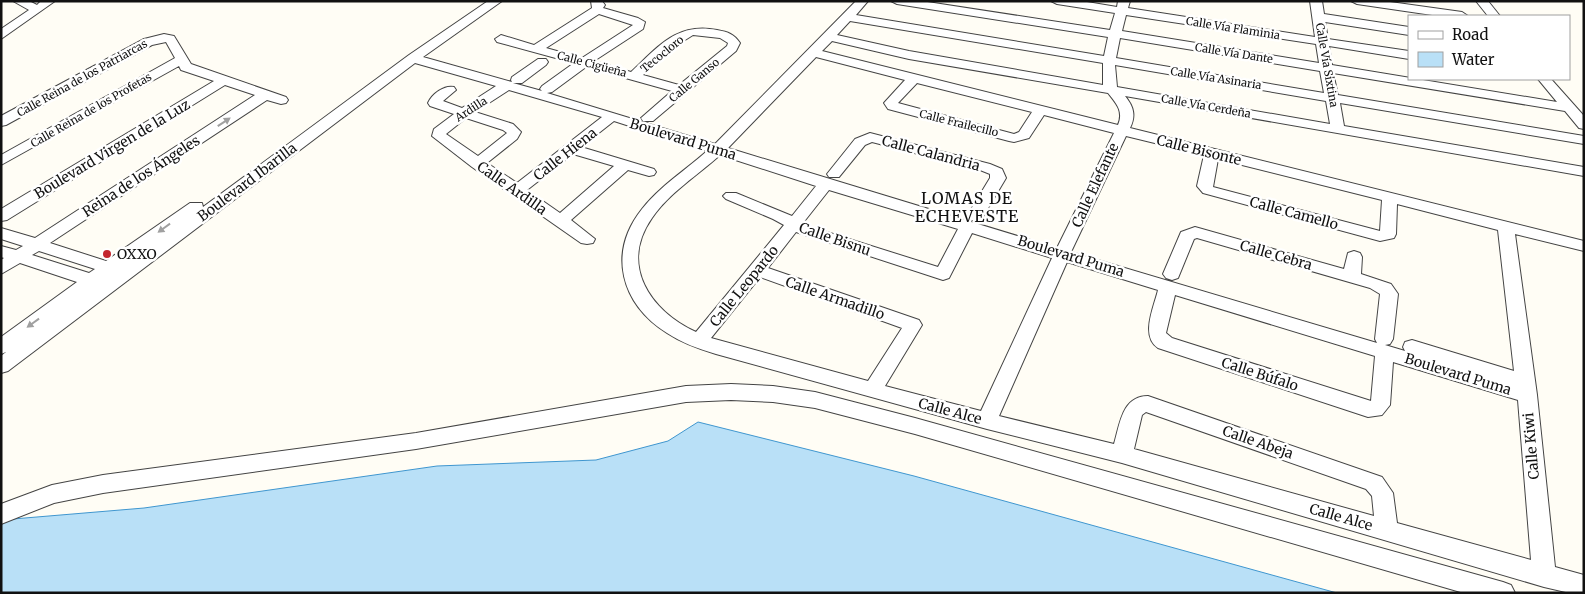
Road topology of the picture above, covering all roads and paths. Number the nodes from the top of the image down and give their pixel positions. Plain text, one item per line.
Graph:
1 (19, 1) edge
2 (49, 1) edge
3 (496, 1) edge
4 (862, 1) edge
5 (897, 1) edge
6 (1057, 1) edge
7 (1316, 1) edge
8 (1357, 1) edge
9 (1482, 1) edge
10 (597, 5) edge
11 (1123, 6) edge
12 (37, 9) junction
13 (1455, 15) edge
14 (1493, 15) edge
15 (848, 17) junction
16 (1318, 17) junction
17 (1408, 31) edge
18 (690, 32) joint
19 (1115, 34) junction
20 (1, 35) edge
21 (830, 37) junction
22 (501, 39) dead end
23 (1322, 41) junction
24 (536, 49) junction
25 (814, 53) junction
26 (419, 54) junction
27 (1408, 55) edge
28 (182, 59) junction
29 (1111, 60) junction
30 (542, 62) dead end
31 (584, 62) junction
32 (1326, 68) junction
33 (634, 76) junction
34 (914, 78) junction
35 (218, 79) junction
36 (1545, 80) edge
37 (513, 83) junction
38 (547, 89) junction
39 (1111, 89) junction
40 (449, 90) dead end
41 (682, 90) junction
42 (265, 95) junction
43 (1332, 97) junction
44 (281, 100) dead end
45 (1570, 108) junction
46 (1040, 110) junction
47 (463, 113) junction
48 (612, 116) junction
49 (648, 118) junction
50 (1, 122) edge
51 (1584, 125) edge
52 (1338, 129) junction
53 (1120, 130) junction
54 (439, 136) joint
55 (865, 138) joint
56 (1584, 140) edge
57 (722, 145) junction
58 (571, 149) junction
59 (1212, 153) junction
60 (1, 161) edge
61 (477, 164) junction
62 (625, 165) junction
63 (649, 172) dead end
64 (1584, 172) edge
65 (830, 179) junction
66 (238, 188) junction
67 (517, 191) junction
68 (731, 196) dead end
69 (1390, 198) junction
70 (1, 206) edge
71 (1, 216) edge
72 (560, 221) junction
73 (972, 221) junction
74 (794, 225) junction
75 (1506, 227) junction
76 (1, 233) edge
77 (587, 238) dead end
78 (37, 245) junction
79 (1584, 246) edge
80 (1065, 249) junction
81 (1, 251) edge
82 (18, 257) junction
83 (1354, 257) dead end
84 (1, 268) edge
85 (109, 268) junction
86 (756, 270) junction
87 (1352, 277) junction
88 (91, 280) junction
89 (1170, 280) junction
90 (699, 341) junction
91 (1385, 345) junction
92 (1, 347) edge
93 (1, 366) edge
94 (1526, 388) junction
95 (872, 390) junction
96 (987, 421) junction
97 (1122, 454) junction
98 (1, 514) edge
99 (1386, 530) junction
100 (1544, 576) junction
101 (1584, 586) edge
102 (1503, 593) edge

1 - 12 street
2 - 12 street
3 - 26 street, Boulevard Ibarilla
4 - 15 street, Calle Alce
5 - 19 street, Calle Vía Dante
6 - 11 street, Calle Vía Flaminia
7 - 16 street, Calle Vía Sixtina
8 - 13 street
9 - 14 street
10 - 24 street
10 - 31 street
11 - 19 street
11 - 23 street, Calle Vía Flaminia
12 - 20 street
15 - 21 street, Calle Alce
15 - 29 street, Calle Vía Asinaria
16 - 17 street
16 - 23 street, Calle Vía Sixtina
18 - 33 street, Tecocloro
18 - 41 street, Calle Ganso
19 - 29 street
19 - 32 street, Calle Vía Dante
21 - 25 street, Calle Alce
21 - 39 street, Calle Vía Cerdeña
22 - 24 street, Calle Cigüeña
23 - 27 street, Calle Vía Flaminia
23 - 32 street, Calle Vía Sixtina
24 - 31 street, Calle Cigüeña
25 - 34 street, Calle Bisonte
25 - 57 street, Calle Alce
26 - 37 street, Boulevard Puma
26 - 66 street, Boulevard Ibarilla
28 - 35 street
28 - 50 street, Calle Reina de los Patriarcas
28 - 60 street, Calle Reina de los Profetas
29 - 39 street
29 - 43 street, Calle Vía Asinaria
30 - 37 street, Ardilla
31 - 33 street, Calle Cigüeña
31 - 38 street
32 - 43 street, Calle Vía Sixtina
32 - 45 street, Calle Vía Dante
33 - 41 street, Calle Cigüeña
34 - 46 street, Calle Bisonte
34 - 46 street, Calle Frailecillo
35 - 42 street
35 - 70 street, Boulevard Virgen de la Luz
35 - 71 street, Boulevard Virgen de la Luz
36 - 45 street
37 - 38 street, Boulevard Puma
37 - 47 street, Ardilla
37 - 48 street, Boulevard Puma
38 - 49 street, Boulevard Puma
39 - 52 street, Calle Vía Cerdeña
39 - 53 street, Calle Elefante
40 - 47 street
41 - 49 street, Calle Ganso
42 - 44 street
78 -> 42 street, Reina de los Ángeles
43 - 52 street, Calle Vía Sixtina
43 - 56 street, Calle Vía Asinaria
45 - 51 street
46 - 53 street, Calle Bisonte
47 - 54 street, Ardilla
47 - 61 street
48 - 57 street, Boulevard Puma
48 - 58 street, Calle Hiena
49 - 57 street, Boulevard Puma
52 - 64 street, Calle Vía Cerdeña
53 - 59 street, Calle Bisonte
53 - 80 street, Calle Elefante
54 - 61 street, Calle Ardilla
55 - 65 street, Calle Leopardo
55 - 73 street, Calle Calandria
57 - 65 street, Boulevard Puma
57 - 90 street, Calle Alce
58 - 62 street
58 - 67 street, Calle Hiena
59 - 69 street, Calle Bisonte
59 - 69 street, Calle Camello
61 - 67 street, Calle Ardilla
62 - 63 street
62 - 72 street
65 - 73 street, Boulevard Puma
65 - 74 street, Calle Leopardo
66 -> 85 street
66 - 93 street, Boulevard Ibarilla
67 - 72 street, Calle Ardilla
68 - 74 street, Calle Bisnu
69 - 75 street, Calle Bisonte
72 - 77 street, Calle Ardilla
73 - 74 street, Calle Bisnu
73 - 80 street, Boulevard Puma
74 - 86 street, Calle Leopardo
75 - 79 street, Calle Bisonte
75 - 94 street, Calle Kiwi
76 - 78 street
78 - 82 street, Reina de los Ángeles
78 - 85 street
80 - 89 street, Boulevard Puma
80 - 96 street, Calle Elefante
81 - 82 street
82 - 84 street, Reina de los Ángeles
82 - 88 street
83 - 87 street
85 - 88 street
86 - 90 street, Calle Leopardo
86 - 95 street, Calle Armadillo
87 - 89 street, Calle Cebra
87 - 91 street, Calle Cebra
88 -> 92 street
89 - 91 street, Boulevard Puma
89 - 91 street, Calle Búfalo
90 - 95 street, Calle Alce
91 - 94 street, Boulevard Puma
94 - 100 street, Calle Kiwi
95 - 96 street, Calle Alce
96 - 97 street, Calle Alce
97 - 99 street, Calle Alce
97 - 99 street, Calle Abeja
98 - 102 street
99 - 100 street, Calle Alce
100 - 101 street, Calle Alce

